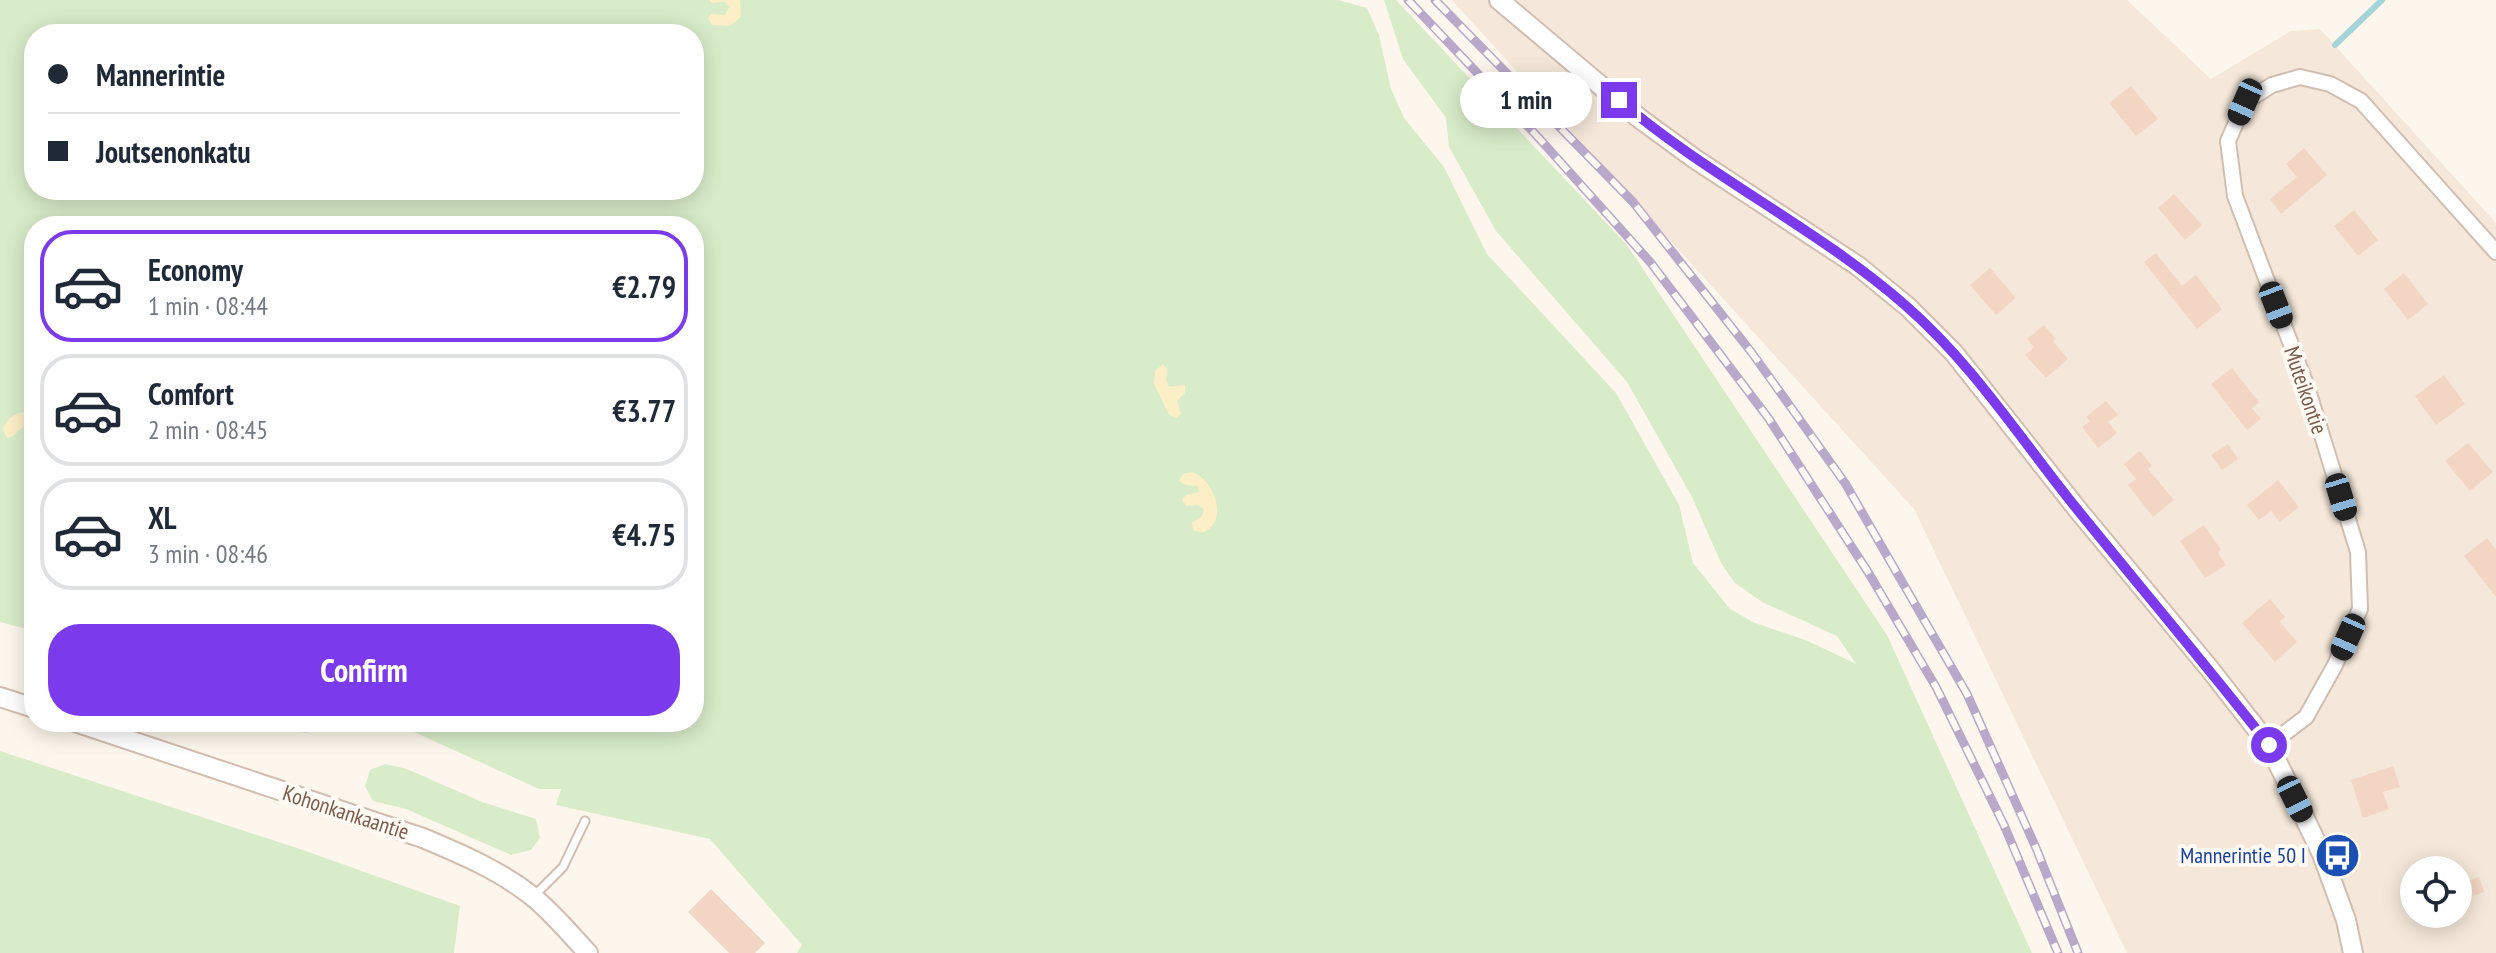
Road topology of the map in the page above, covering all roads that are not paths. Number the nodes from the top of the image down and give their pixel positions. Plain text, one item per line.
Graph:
1 (1499, 0) edge
2 (2496, 252) edge
3 (0, 697) edge
4 (24, 705) edge
5 (105, 732) edge
6 (2269, 745) junction
7 (585, 821) dead end
8 (533, 897) junction
9 (588, 953) edge
10 (2353, 953) edge

1 - 6 street
2 - 6 street, Muteikontie
3 - 4 street
5 - 8 street, Kohonkankaantie
6 - 10 street
7 - 8 lane
8 - 9 street, Kohonkankaantie

